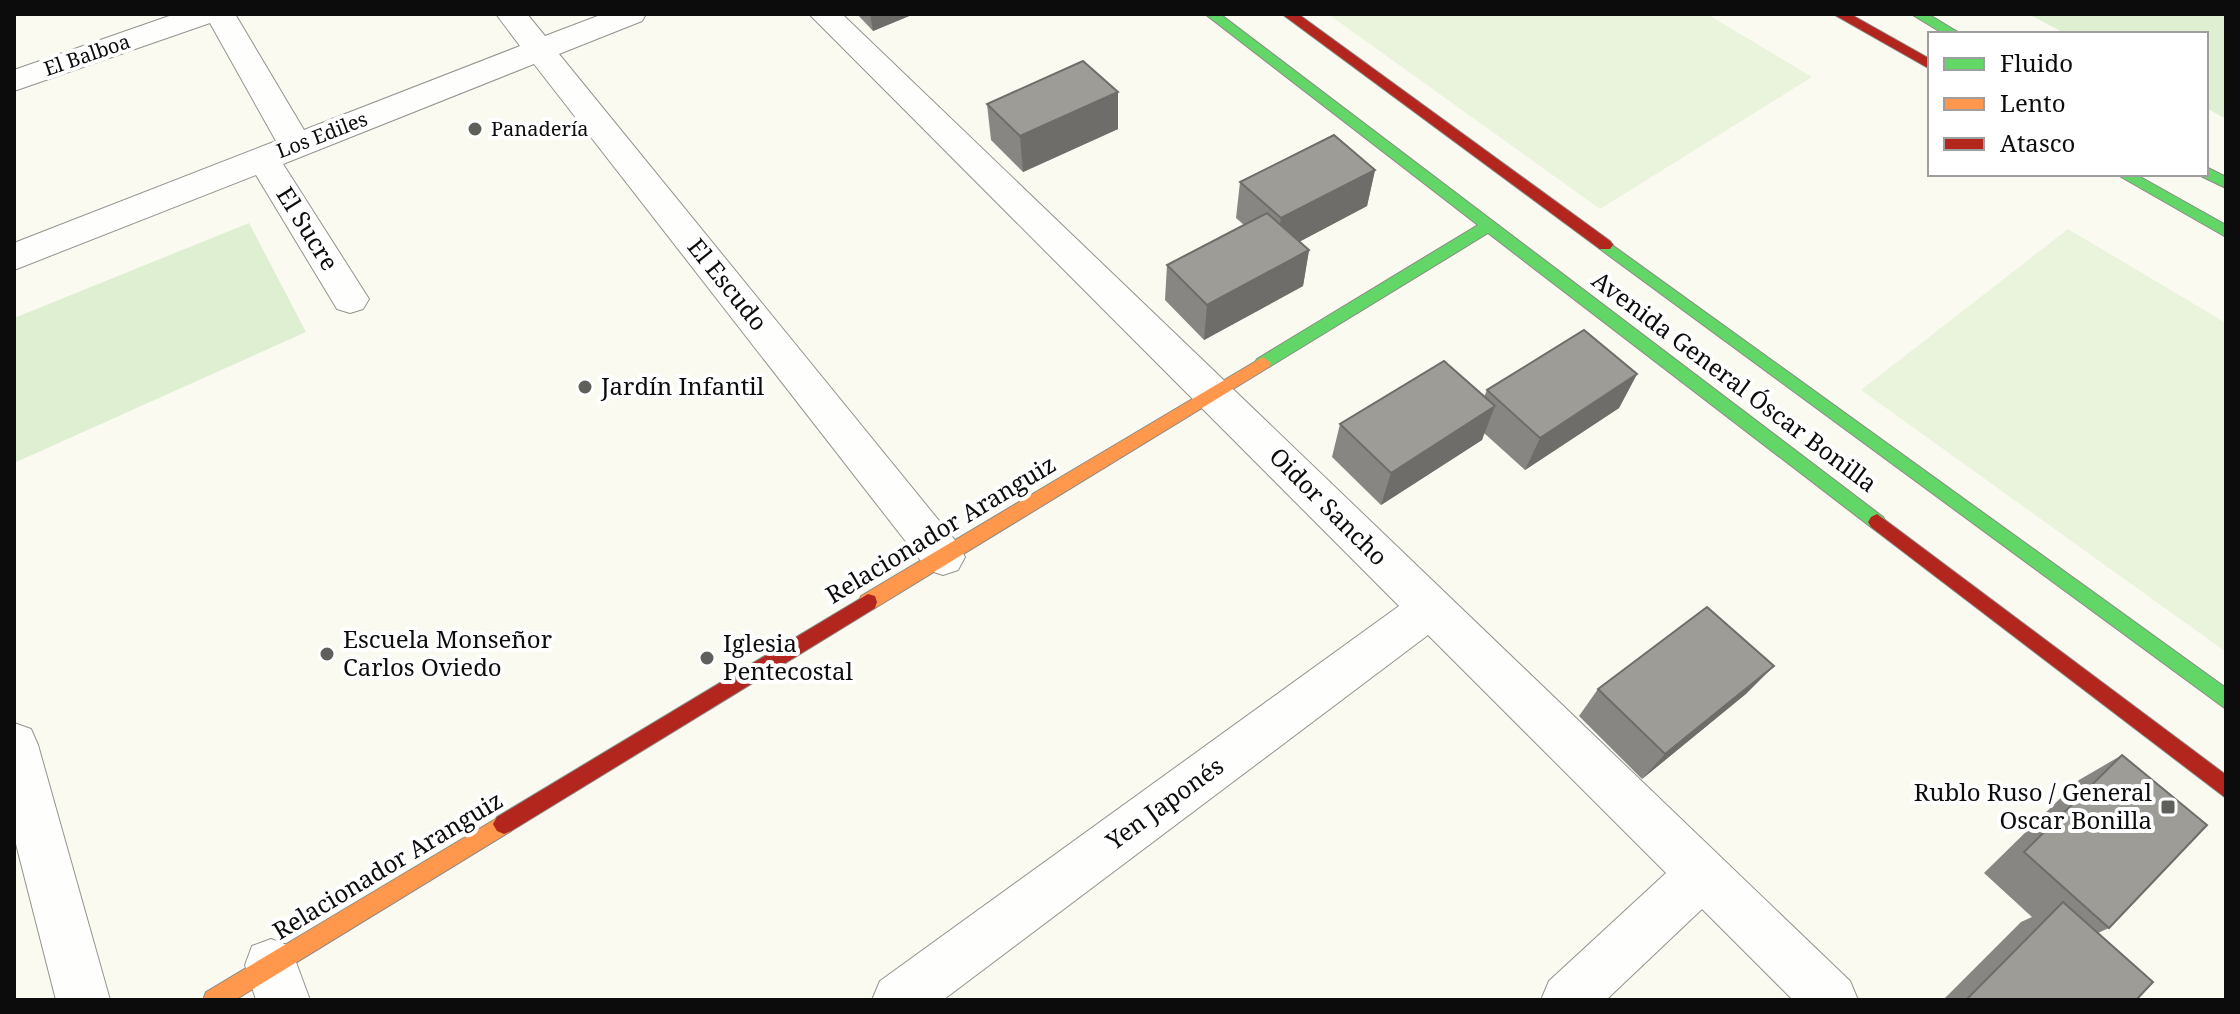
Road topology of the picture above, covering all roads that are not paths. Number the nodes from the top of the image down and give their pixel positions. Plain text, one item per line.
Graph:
1 (205, 14) edge
2 (220, 14) edge
3 (511, 14) edge
4 (631, 14) edge
5 (824, 14) edge
6 (1212, 14) edge
7 (1289, 14) edge
8 (1840, 14) edge
9 (1918, 14) edge
10 (1950, 32) edge
11 (539, 50) junction
12 (1928, 64) edge
13 (14, 81) edge
14 (296, 146) junction
15 (263, 159) junction
16 (2208, 173) edge
17 (2127, 176) edge
18 (2226, 183) edge
19 (1489, 225) junction
20 (2226, 232) edge
21 (14, 257) edge
22 (350, 299) dead end
23 (1212, 393) junction
24 (943, 557) junction
25 (1431, 608) junction
26 (2226, 700) edge
27 (14, 747) edge
28 (2226, 788) edge
29 (1702, 874) junction
30 (277, 983) edge
31 (83, 1000) edge
32 (214, 1000) edge
33 (899, 1000) edge
34 (1568, 1000) edge
35 (1831, 1000) edge

1 - 13 street, El Balboa
2 - 14 street
3 - 11 street, El Escudo
4 - 11 street, Los Ediles
5 - 23 street, Oidor Sancho
6 - 19 main road, Avenida General Óscar Bonilla
7 - 26 main road, Avenida General Óscar Bonilla
8 - 12 main road
9 - 10 main road
11 - 14 street, Los Ediles
11 - 24 street, El Escudo
14 - 15 street, Los Ediles
15 - 21 street, Los Ediles
15 - 22 street, El Sucre
16 - 18 main road
17 - 20 main road
19 - 23 main road, Relacionador Aranguiz
19 - 28 main road, Avenida General Óscar Bonilla
23 - 24 main road, Relacionador Aranguiz
23 - 25 street, Oidor Sancho
24 - 30 main road, Relacionador Aranguiz
25 - 29 street, Oidor Sancho
25 - 33 street, Yen Japonés
27 - 31 street
29 - 34 street
29 - 35 street, Oidor Sancho
30 - 32 main road, Relacionador Aranguiz

